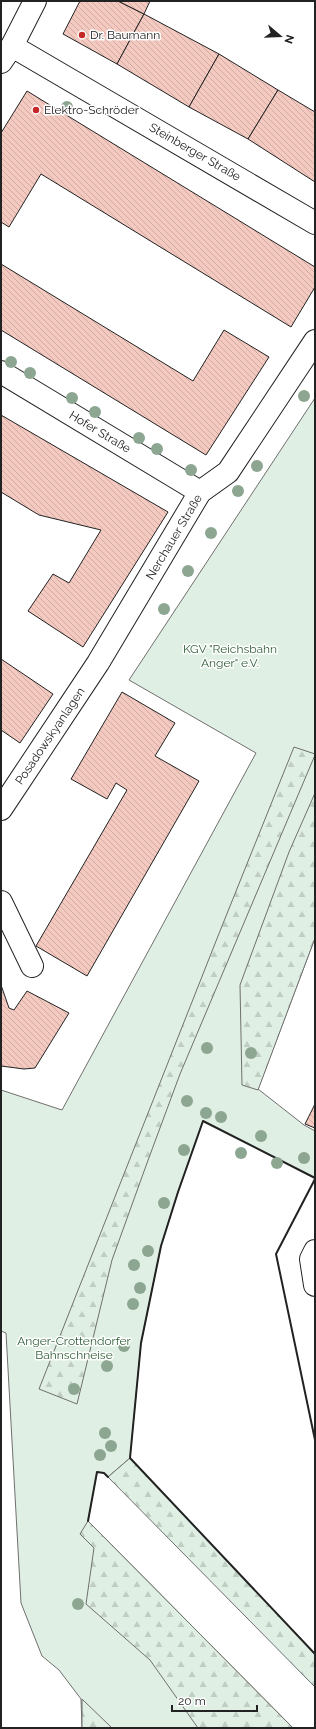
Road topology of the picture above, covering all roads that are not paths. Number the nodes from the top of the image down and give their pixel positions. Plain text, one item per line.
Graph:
1 (35, 1) edge
2 (7, 54) edge
3 (315, 222) edge
4 (315, 342) edge
5 (1, 372) edge
6 (200, 492) junction
7 (98, 663) joint
8 (1, 809) edge
9 (1, 902) edge
10 (32, 966) dead end
11 (315, 1251) edge
12 (315, 1285) edge

1 - 2 street
2 - 3 street, Steinberger Straße
4 - 6 street, Nerchauer Straße
5 - 6 street, Hofer Straße
6 - 7 street, Nerchauer Straße
7 - 8 street, Posadowskyanlagen
9 - 10 street
11 - 12 street

